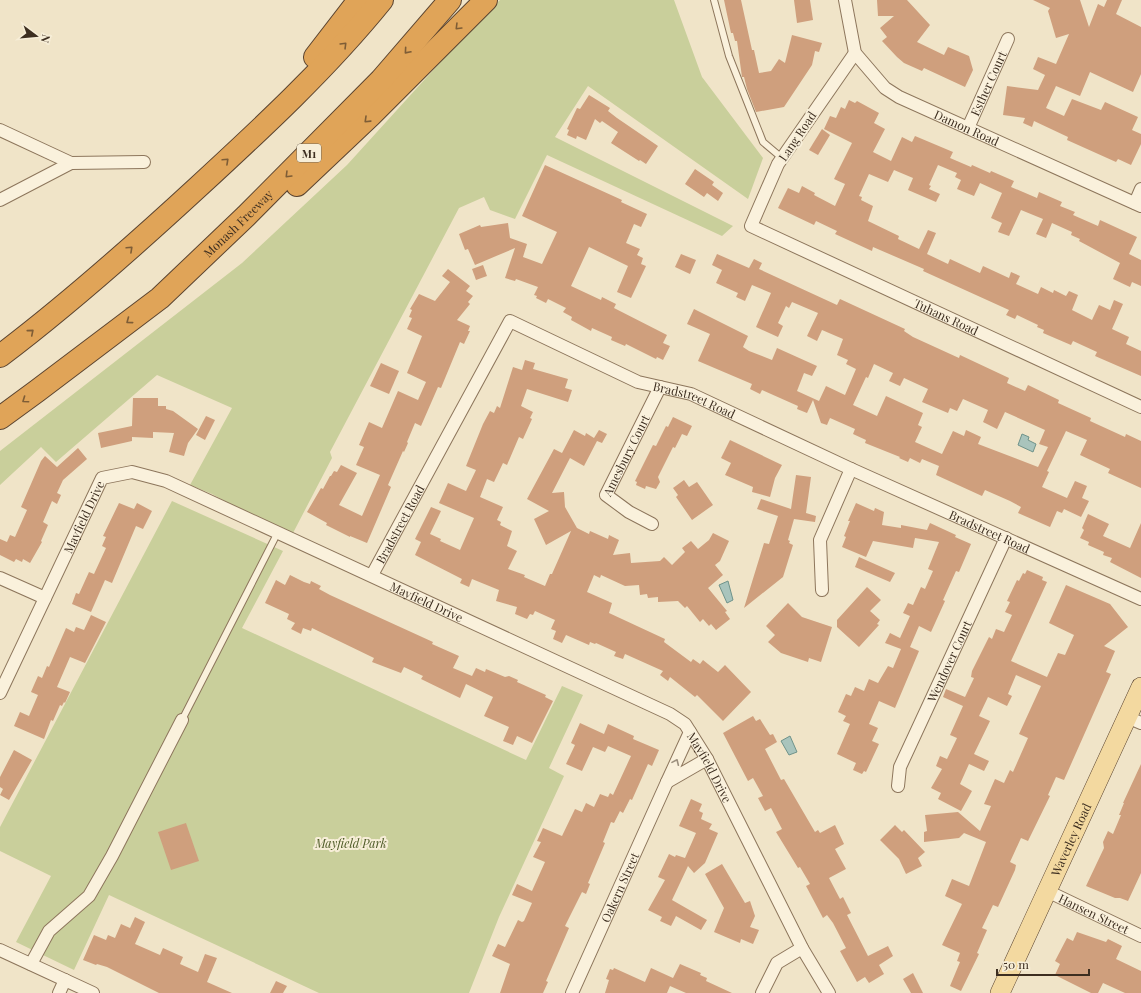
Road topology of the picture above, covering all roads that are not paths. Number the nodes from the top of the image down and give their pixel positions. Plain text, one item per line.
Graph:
1 (359, 0) edge
2 (382, 0) edge
3 (450, 0) edge
4 (486, 0) edge
5 (714, 0) edge
6 (845, 0) edge
7 (1008, 39) dead end
8 (855, 53) junction
9 (968, 128) junction
10 (0, 130) edge
11 (257, 132) junction
12 (782, 158) junction
13 (144, 162) dead end
14 (71, 163) junction
15 (1141, 189) edge
16 (0, 200) edge
17 (1138, 205) edge
18 (751, 226) joint
19 (160, 298) junction
20 (0, 356) edge
21 (660, 387) junction
22 (1141, 407) edge
23 (0, 418) edge
24 (851, 469) junction
25 (652, 524) dead end
26 (278, 532) junction
27 (1006, 538) junction
28 (372, 575) junction
29 (0, 578) edge
30 (822, 590) dead end
31 (45, 598) junction
32 (1141, 599) edge
33 (1141, 687) edge
34 (0, 693) edge
35 (182, 720) joint
36 (1134, 720) edge
37 (690, 732) junction
38 (707, 759) junction
39 (667, 782) junction
40 (898, 786) dead end
41 (1046, 891) junction
42 (1141, 936) edge
43 (802, 948) junction
44 (0, 950) edge
45 (31, 964) junction
46 (65, 980) junction
47 (59, 993) edge
48 (93, 993) edge
49 (572, 993) edge
50 (762, 993) edge
51 (829, 993) edge
52 (1000, 993) edge

1 - 11 highway
11 -> 2 highway
3 -> 19 highway, Monash Freeway / M1
4 -> 19 highway
5 - 12 lane
6 - 8 street, Damon Road
7 - 9 street, Esther Court
8 - 9 street, Damon Road
8 - 12 street, Lang Road
9 - 17 street, Damon Road
10 - 14 street
20 -> 11 highway
12 - 18 street, Lang Road
13 - 14 street
14 - 16 street
15 - 17 street
18 - 22 street, Tuhans Road
19 -> 23 highway, Monash Freeway / M1
21 - 24 street, Bradstreet Road
21 - 25 street, Amesbury Court
21 - 28 street, Bradstreet Road
24 - 27 street, Bradstreet Road
24 - 30 street
26 - 28 street, Mayfield Drive
26 - 31 street, Mayfield Drive
26 - 35 lane
27 - 32 street, Bradstreet Road
27 - 40 street, Wendover Court
28 - 37 street, Mayfield Drive
29 - 31 street
31 - 34 street, Mayfield Drive
33 - 36 main road, Waverley Road
35 - 45 street
36 - 41 main road, Waverley Road
37 - 38 street, Mayfield Drive
39 -> 37 street, Oakern Street
38 - 39 street
38 - 43 street, Mayfield Drive
39 - 49 street, Oakern Street
41 - 42 street, Hansen Street
41 - 52 main road, Waverley Road
43 - 50 street
43 - 51 street, Mayfield Drive
44 - 45 street
45 - 46 street
46 - 47 street
46 - 48 street

